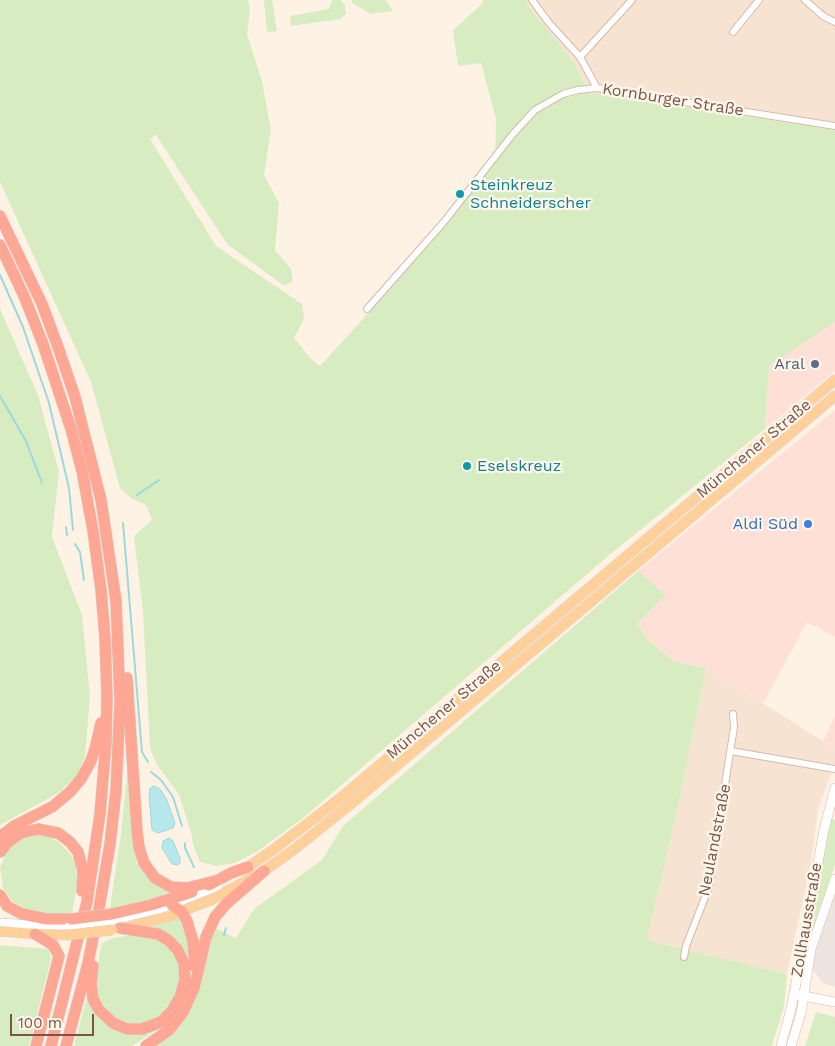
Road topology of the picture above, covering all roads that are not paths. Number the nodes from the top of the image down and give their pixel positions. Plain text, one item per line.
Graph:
1 (532, 0) edge
2 (632, 0) edge
3 (759, 0) edge
4 (805, 0) edge
5 (835, 22) edge
6 (733, 32) dead end
7 (580, 57) junction
8 (598, 88) junction
9 (835, 126) edge
10 (0, 216) edge
11 (0, 245) edge
12 (367, 309) dead end
13 (835, 380) edge
14 (835, 396) edge
15 (118, 622) junction
16 (107, 700) junction
17 (733, 714) dead end
18 (730, 751) junction
19 (835, 769) edge
20 (835, 788) edge
21 (831, 814) edge
22 (0, 837) edge
23 (0, 852) edge
24 (248, 867) joint
25 (264, 871) joint
26 (835, 879) edge
27 (220, 891) junction
28 (199, 893) junction
29 (0, 895) edge
30 (172, 905) junction
31 (182, 912) junction
32 (0, 923) edge
33 (114, 923) junction
34 (72, 924) junction
35 (0, 931) edge
36 (35, 934) junction
37 (92, 942) junction
38 (807, 948) junction
39 (684, 957) dead end
40 (196, 981) junction
41 (799, 995) junction
42 (835, 1002) edge
43 (36, 1046) edge
44 (51, 1046) edge
45 (66, 1046) edge
46 (146, 1046) edge
47 (780, 1046) edge
48 (791, 1046) edge

1 - 7 street
2 - 7 street
3 - 6 street
4 - 5 street
7 - 8 street
8 - 9 street, Kornburger Straße
8 - 12 street, Kornburger Straße
10 - 15 highway
11 - 16 highway
13 - 24 main road, Münchener Straße
14 - 25 main road, Münchener Straße
15 - 28 highway
15 - 37 highway
16 - 22 highway
16 - 34 highway
17 - 18 street, Neulandstraße
18 - 19 street
18 - 39 street, Neulandstraße
20 - 21 main road, Zollhausstraße
21 - 38 main road, Zollhausstraße
23 - 34 highway
24 - 27 highway
25 - 27 highway
26 - 38 main road, Zollhausstraße
27 - 28 highway
27 - 40 highway
28 - 30 main road
28 - 31 main road
28 - 33 highway
29 - 34 highway
30 - 31 highway
30 - 33 main road
31 - 33 main road
31 - 40 highway
32 - 34 main road
33 - 34 highway, bridge
33 - 34 main road, bridge
33 - 37 highway
34 - 36 main road
34 - 44 highway
35 - 36 main road
36 - 43 highway
37 - 45 highway
38 - 41 main road, Zollhausstraße
40 - 46 highway
41 - 42 main road
41 - 47 main road
41 - 48 main road

